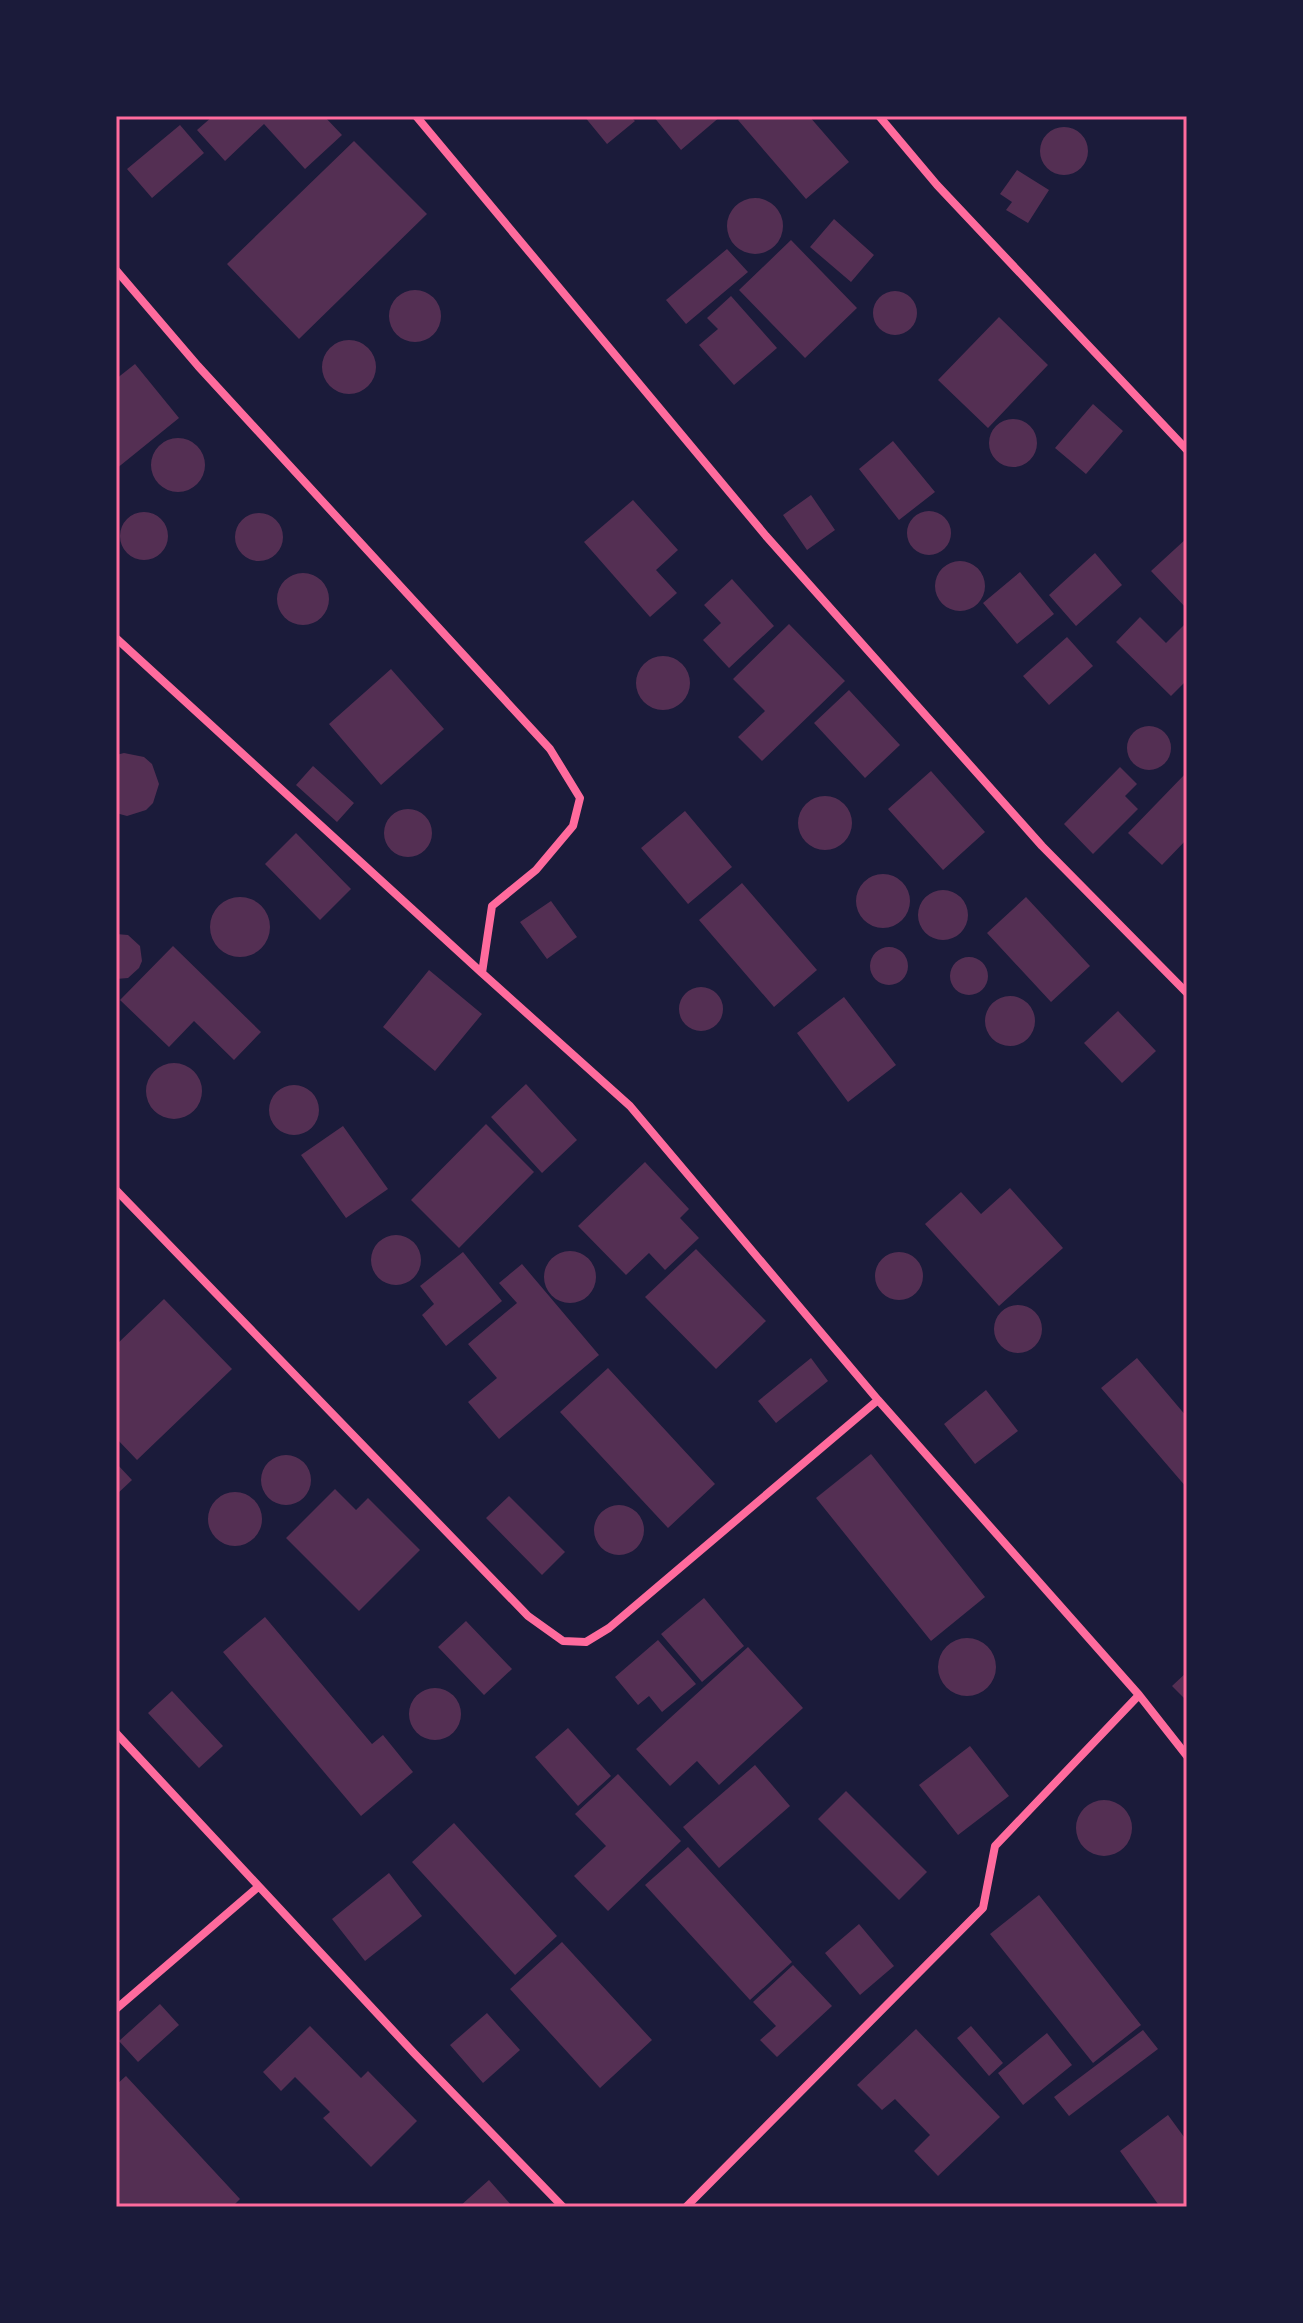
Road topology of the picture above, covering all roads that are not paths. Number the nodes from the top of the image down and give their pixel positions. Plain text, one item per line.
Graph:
1 (416, 116) edge
2 (879, 116) edge
3 (116, 270) edge
4 (1187, 450) edge
5 (117, 639) edge
6 (482, 973) junction
7 (1187, 993) edge
8 (116, 1190) edge
9 (878, 1400) junction
10 (1139, 1695) junction
11 (116, 1733) edge
12 (1187, 1756) edge
13 (258, 1887) junction
14 (116, 2009) edge
15 (563, 2207) edge
16 (686, 2207) edge

1 - 7 street
2 - 4 street
3 - 6 street
5 - 6 street
6 - 9 street
8 - 9 street
9 - 10 street
10 - 12 street
10 - 16 street
11 - 13 street
13 - 14 street
13 - 15 street

